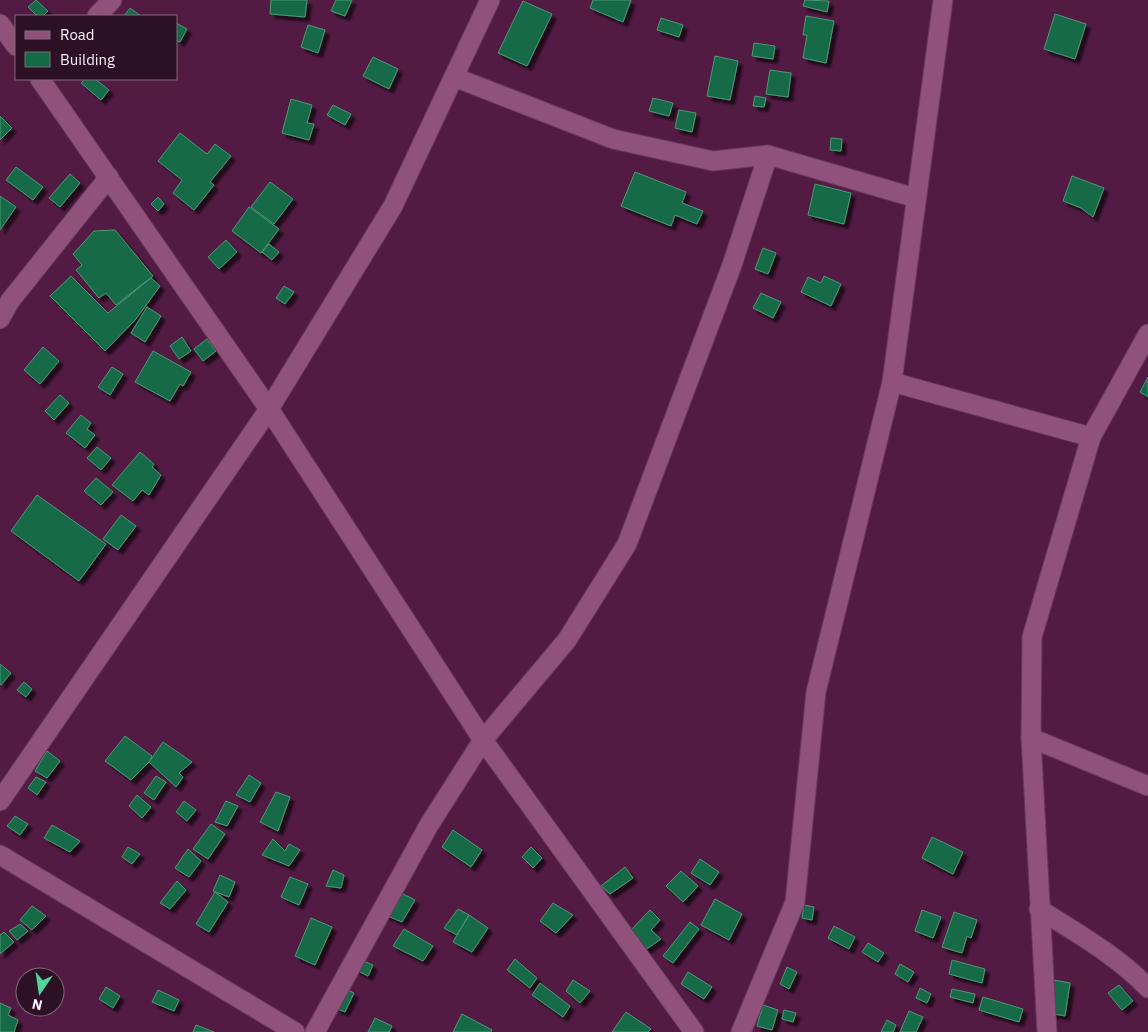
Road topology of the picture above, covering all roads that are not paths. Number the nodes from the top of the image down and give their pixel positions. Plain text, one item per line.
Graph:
1 (112, 0) edge
2 (490, 0) edge
3 (943, 0) edge
4 (98, 15) edge
5 (0, 24) edge
6 (15, 45) edge
7 (454, 77) junction
8 (41, 80) edge
9 (768, 155) junction
10 (109, 177) junction
11 (916, 198) junction
12 (0, 319) edge
13 (1148, 334) edge
14 (892, 382) junction
15 (268, 409) junction
16 (1091, 437) junction
17 (1031, 738) junction
18 (483, 740) junction
19 (1148, 786) edge
20 (0, 801) edge
21 (0, 855) edge
22 (1039, 909) junction
23 (1148, 988) edge
24 (296, 1032) edge
25 (315, 1032) edge
26 (694, 1032) edge
27 (741, 1032) edge
28 (1046, 1032) edge

1 - 4 street
2 - 7 street
3 - 11 street
5 - 6 street
7 - 9 street
7 - 15 street
8 - 10 street
9 - 11 street
9 - 18 street
10 - 12 street
10 - 15 street
11 - 14 street
13 - 16 street
14 - 16 street
14 - 27 street
15 - 18 street
15 - 20 street
16 - 17 street
17 - 19 street
17 - 22 street
18 - 25 street
18 - 26 street
21 - 24 street
22 - 23 street
22 - 28 street

